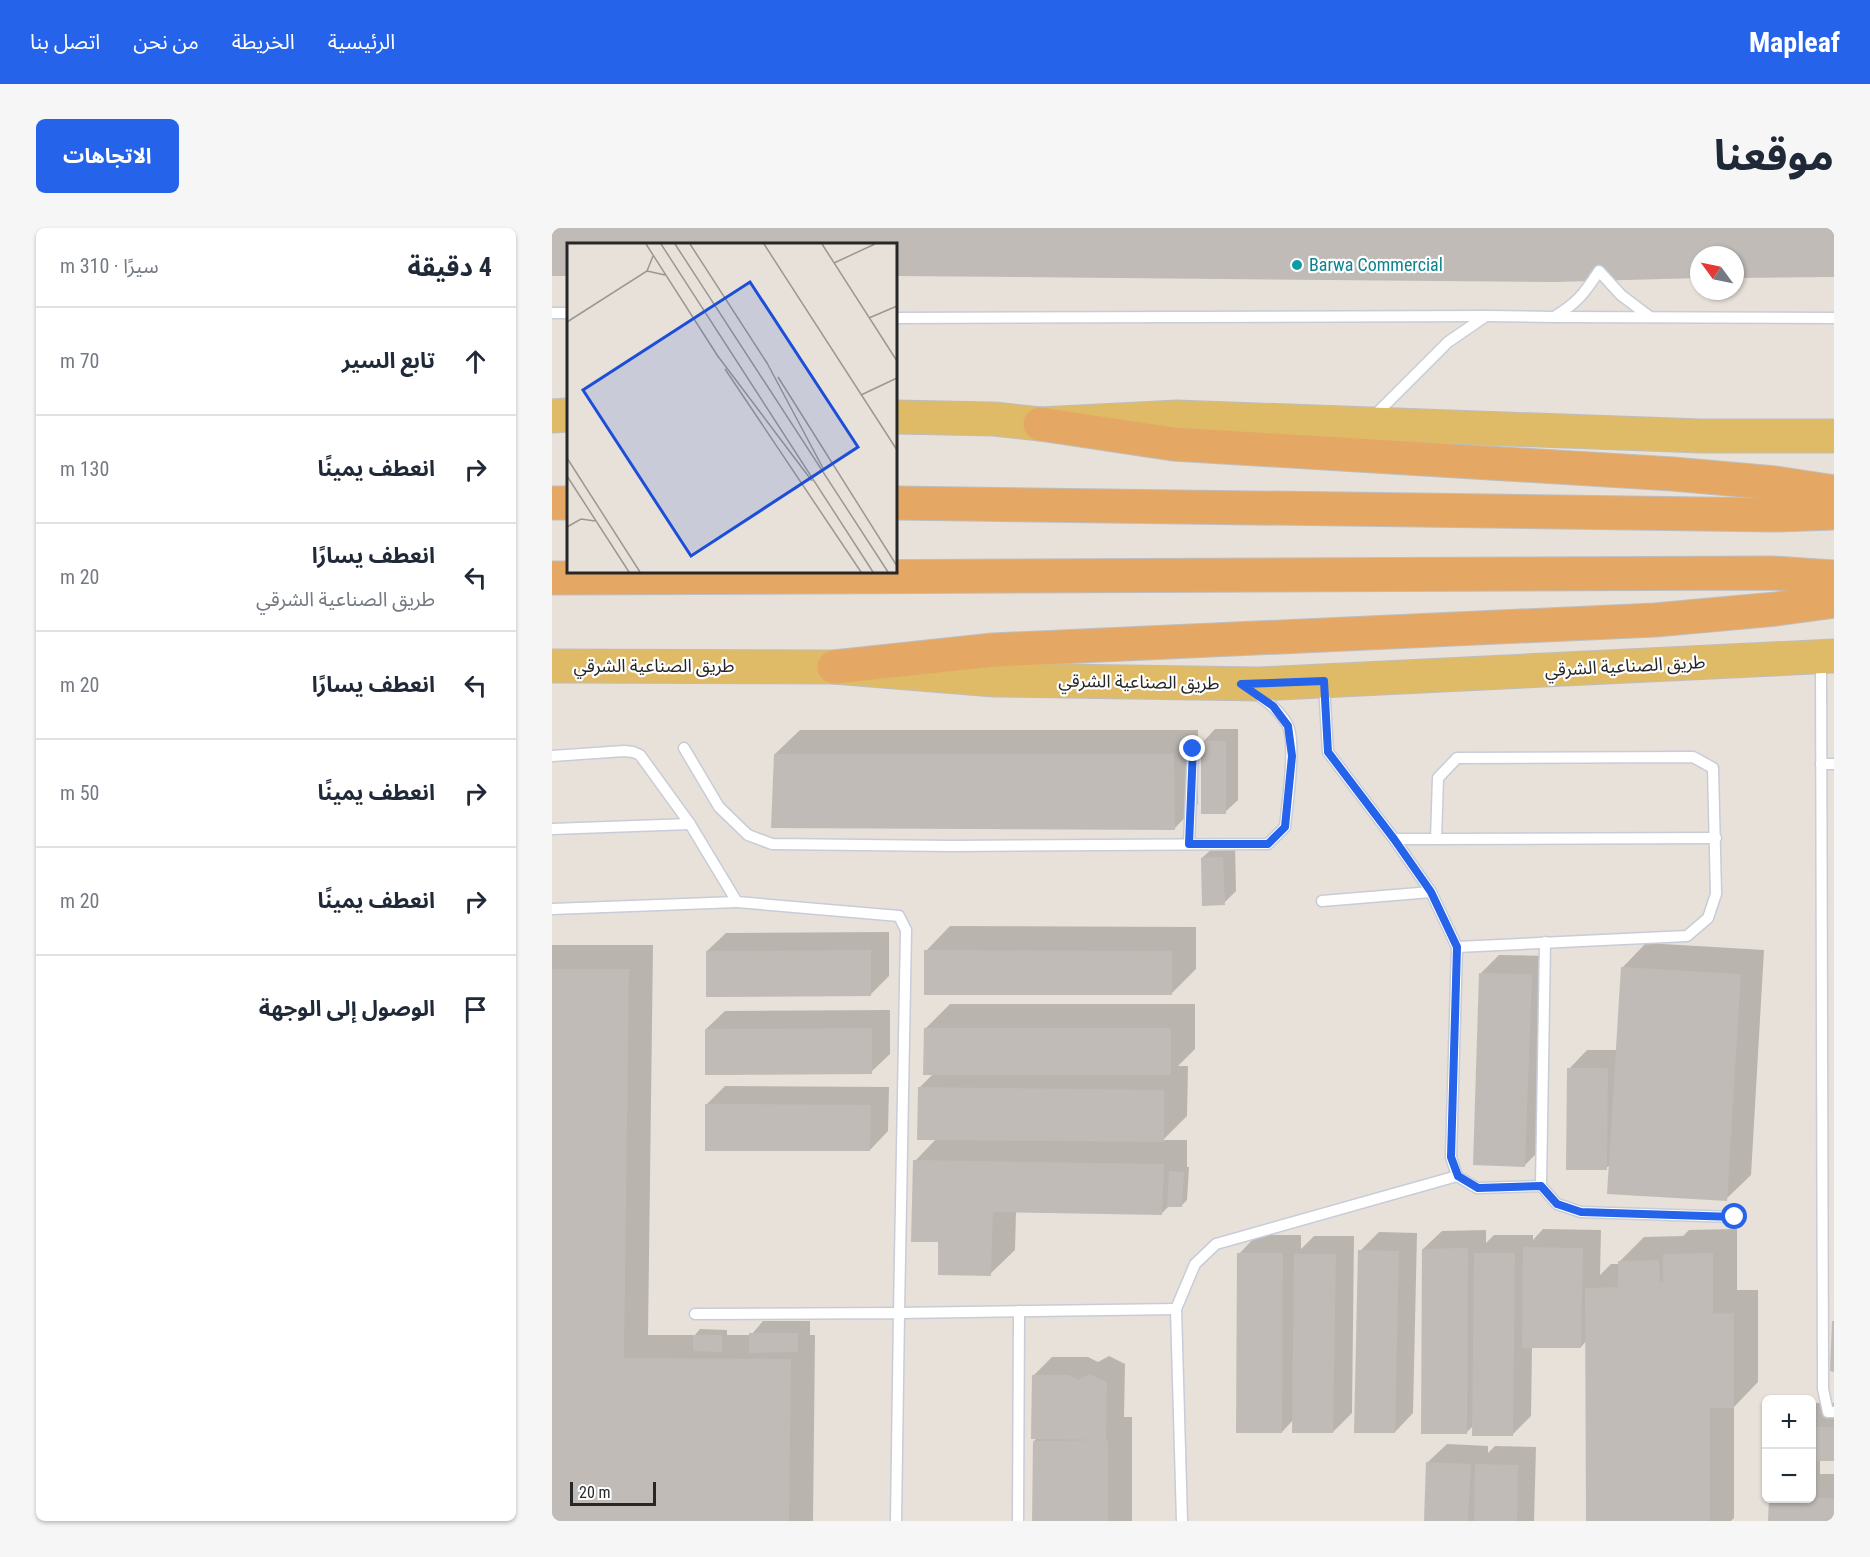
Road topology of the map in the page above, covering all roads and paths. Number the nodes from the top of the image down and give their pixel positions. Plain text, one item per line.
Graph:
1 (1487, 316) junction
2 (1650, 317) junction
3 (897, 318) edge
4 (1553, 318) junction
5 (1834, 318) edge
6 (567, 415) edge
7 (552, 416) edge
8 (897, 417) edge
9 (1040, 424) junction
10 (1365, 424) junction
11 (1834, 436) edge
12 (1834, 492) edge
13 (897, 503) edge
14 (1834, 513) edge
15 (1834, 577) edge
16 (552, 578) edge
17 (1834, 601) edge
18 (1828, 657) edge
19 (552, 666) edge
20 (834, 667) junction
21 (1324, 681) junction
22 (1241, 684) junction
23 (684, 748) dead end
24 (1193, 749) dead end
25 (552, 756) edge
26 (1821, 764) junction
27 (1834, 764) edge
28 (690, 824) junction
29 (552, 829) edge
30 (1716, 838) junction
31 (1394, 839) junction
32 (1436, 839) junction
33 (1189, 844) junction
34 (1431, 892) junction
35 (1322, 901) dead end
36 (737, 902) junction
37 (552, 909) edge
38 (1545, 942) junction
39 (1457, 947) junction
40 (1458, 1176) junction
41 (1541, 1186) junction
42 (1735, 1217) dead end
43 (1176, 1309) junction
44 (1019, 1311) junction
45 (899, 1313) junction
46 (695, 1314) dead end
47 (1834, 1412) edge
48 (897, 1521) edge
49 (1018, 1521) edge
50 (1182, 1521) edge

1 - 3 lane
1 - 4 lane
1 - 10 lane
2 - 4 lane
2 - 4 lane
2 - 5 lane
6 - 7 main road
8 - 9 main road
9 - 10 main road
9 - 12 highway
10 - 11 main road
13 - 14 highway
15 - 16 highway
17 - 20 highway
18 - 21 main road, طريق الصناعية الشرقي
18 - 26 lane
19 - 20 main road, طريق الصناعية الشرقي
20 - 22 main road, طريق الصناعية الشرقي
21 - 22 main road, طريق الصناعية الشرقي
21 - 31 lane
22 - 33 lane
23 - 33 lane
24 - 33 lane
25 - 28 lane
26 - 27 lane
26 - 47 lane
28 - 29 lane
28 - 36 lane
30 - 32 lane
30 - 32 lane
30 - 38 lane
31 - 32 lane
31 - 34 lane
34 - 35 lane
34 - 39 lane
36 - 37 lane
36 - 45 lane
38 - 39 lane
38 - 41 lane
39 - 40 lane
40 - 41 lane
40 - 43 lane
41 - 42 lane
43 - 44 lane
43 - 50 lane
44 - 45 lane
44 - 49 lane
45 - 46 lane
45 - 48 lane

